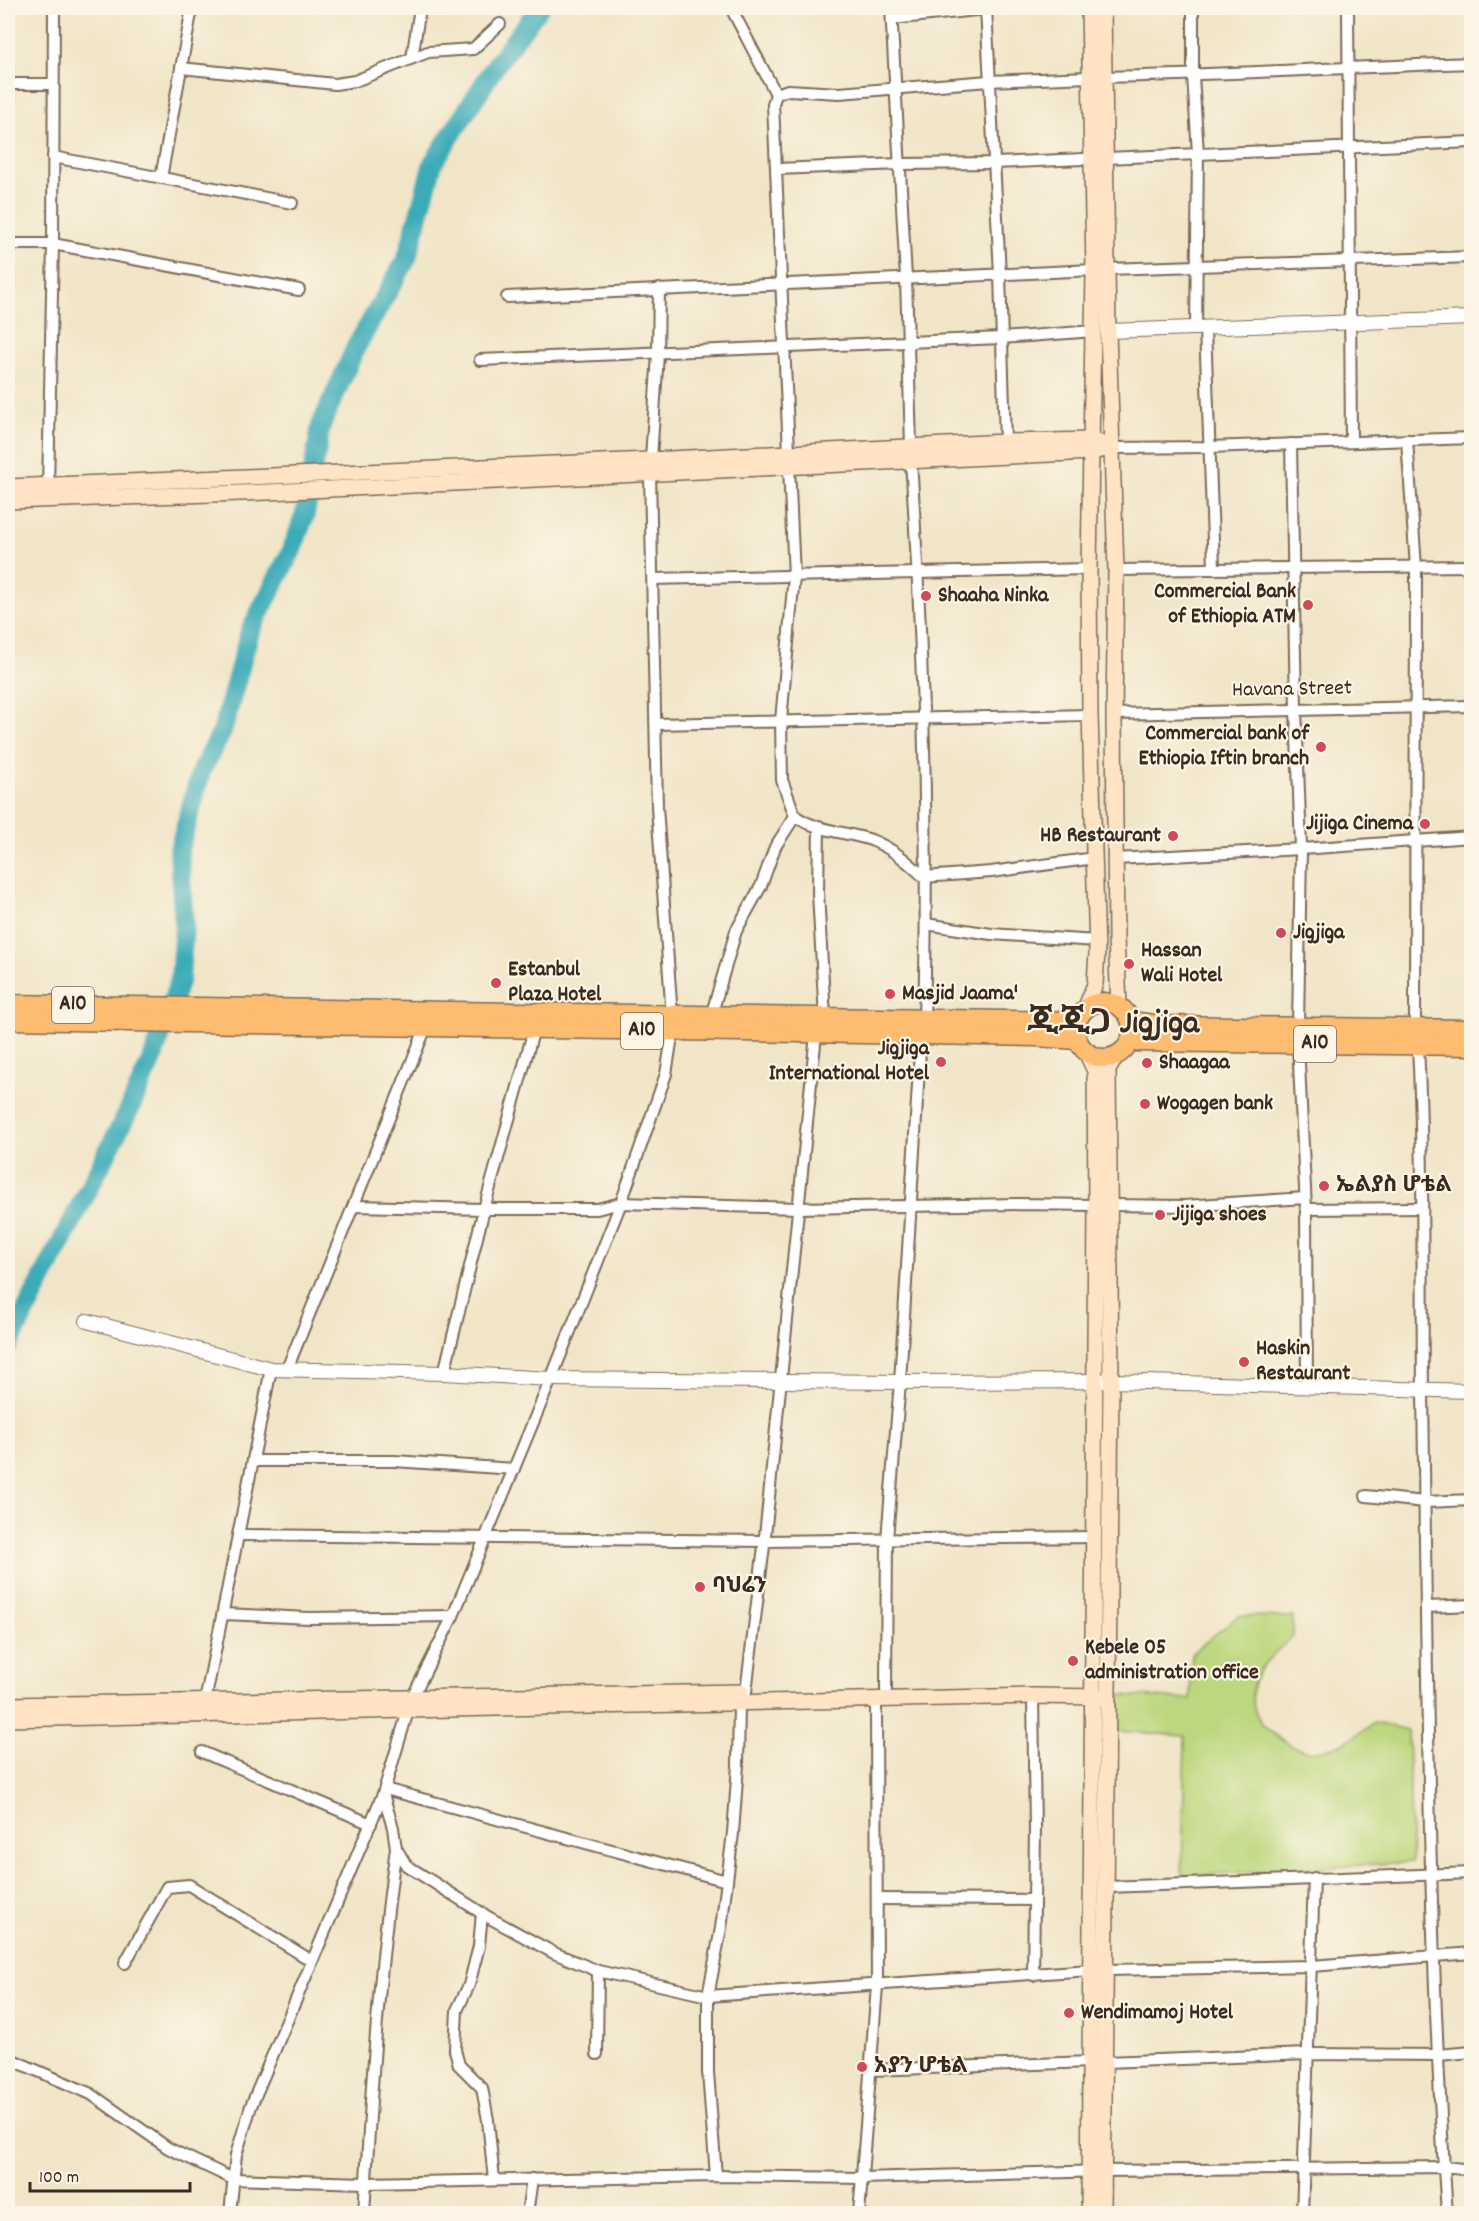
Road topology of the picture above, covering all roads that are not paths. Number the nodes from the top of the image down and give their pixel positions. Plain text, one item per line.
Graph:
1 (54, 8) edge
2 (192, 8) edge
3 (420, 8) edge
4 (730, 8) edge
5 (986, 8) edge
6 (995, 8) edge
7 (1089, 8) edge
8 (1103, 8) edge
9 (1193, 8) edge
10 (1348, 8) edge
11 (891, 13) edge
12 (500, 24) dead end
13 (412, 58) junction
14 (1472, 63) edge
15 (1348, 67) junction
16 (181, 68) junction
17 (1193, 76) junction
18 (1096, 77) junction
19 (989, 81) junction
20 (8, 84) edge
21 (53, 84) junction
22 (896, 88) junction
23 (776, 94) junction
24 (1472, 142) edge
25 (1348, 148) junction
26 (1198, 154) junction
27 (53, 157) junction
28 (1098, 157) junction
29 (994, 163) junction
30 (901, 164) junction
31 (777, 169) junction
32 (160, 178) junction
33 (292, 203) dead end
34 (8, 244) edge
35 (53, 244) junction
36 (1472, 257) edge
37 (1349, 261) junction
38 (1197, 266) junction
39 (1101, 269) junction
40 (1000, 274) junction
41 (906, 278) junction
42 (781, 283) junction
43 (659, 289) junction
44 (299, 290) dead end
45 (507, 297) dead end
46 (1472, 318) edge
47 (1349, 323) junction
48 (1201, 328) junction
49 (1101, 331) junction
50 (1001, 338) junction
51 (909, 342) junction
52 (785, 347) junction
53 (658, 354) junction
54 (480, 360) dead end
55 (1472, 438) edge
56 (1407, 440) junction
57 (1005, 442) junction
58 (1351, 442) junction
59 (1291, 444) junction
60 (1092, 446) junction
61 (1209, 447) junction
62 (1113, 448) junction
63 (911, 453) junction
64 (789, 459) junction
65 (650, 466) junction
66 (8, 487) edge
67 (48, 492) junction
68 (8, 501) edge
69 (1472, 566) edge
70 (1214, 567) junction
71 (1293, 567) junction
72 (1416, 567) junction
73 (1089, 569) junction
74 (1116, 570) junction
75 (918, 574) junction
76 (794, 576) junction
77 (653, 579) junction
78 (1472, 706) edge
79 (1414, 707) junction
80 (1296, 709) junction
81 (1090, 714) junction
82 (1114, 714) junction
83 (923, 718) junction
84 (781, 721) junction
85 (656, 724) junction
86 (795, 816) junction
87 (819, 826) junction
88 (1472, 837) edge
89 (1417, 841) junction
90 (1301, 849) junction
91 (1095, 858) junction
92 (1115, 859) junction
93 (924, 877) junction
94 (926, 924) junction
95 (1097, 941) junction
96 (8, 1004) edge
97 (1119, 1006) junction
98 (139, 1014) junction
99 (222, 1015) junction
100 (1081, 1015) junction
101 (711, 1016) junction
102 (8, 1020) edge
103 (1131, 1021) junction
104 (673, 1024) junction
105 (820, 1026) junction
106 (426, 1027) junction
107 (922, 1028) junction
108 (534, 1029) junction
109 (1472, 1029) edge
110 (1298, 1035) junction
111 (1416, 1037) junction
112 (1130, 1042) junction
113 (1082, 1046) junction
114 (1472, 1046) edge
115 (1116, 1056) junction
116 (621, 1203) junction
117 (1306, 1204) junction
118 (1103, 1205) junction
119 (354, 1206) junction
120 (910, 1206) junction
121 (798, 1208) junction
122 (1422, 1208) junction
123 (484, 1209) junction
124 (87, 1321) dead end
125 (272, 1369) junction
126 (286, 1369) junction
127 (444, 1373) junction
128 (552, 1379) junction
129 (781, 1381) junction
130 (1103, 1381) junction
131 (900, 1382) junction
132 (1307, 1387) junction
133 (1423, 1389) junction
134 (1472, 1391) edge
135 (254, 1461) junction
136 (514, 1469) junction
137 (1366, 1496) dead end
138 (1472, 1500) edge
139 (1425, 1502) junction
140 (238, 1535) junction
141 (486, 1538) junction
142 (1095, 1538) junction
143 (887, 1539) junction
144 (765, 1541) junction
145 (1472, 1605) edge
146 (1427, 1607) junction
147 (223, 1614) junction
148 (453, 1616) junction
149 (1101, 1691) junction
150 (881, 1695) junction
151 (1033, 1696) junction
152 (743, 1698) junction
153 (205, 1702) junction
154 (411, 1704) junction
155 (8, 1706) edge
156 (8, 1719) edge
157 (202, 1752) dead end
158 (384, 1792) junction
159 (371, 1824) junction
160 (396, 1848) junction
161 (1431, 1873) junction
162 (1472, 1873) edge
163 (1314, 1878) junction
164 (727, 1881) junction
165 (1107, 1887) junction
166 (878, 1899) junction
167 (1034, 1899) junction
168 (482, 1913) junction
169 (1472, 1953) edge
170 (1434, 1956) junction
171 (312, 1961) junction
172 (125, 1963) dead end
173 (1312, 1966) junction
174 (1099, 1970) junction
175 (598, 1971) junction
176 (1033, 1975) junction
177 (877, 1986) junction
178 (708, 1996) junction
179 (1472, 2052) edge
180 (597, 2054) dead end
181 (1308, 2054) junction
182 (1438, 2055) junction
183 (8, 2058) edge
184 (1098, 2062) junction
185 (871, 2070) junction
186 (1444, 2167) junction
187 (1303, 2170) junction
188 (1472, 2170) edge
189 (1097, 2171) junction
190 (717, 2176) junction
191 (862, 2178) junction
192 (233, 2179) junction
193 (532, 2179) junction
194 (494, 2180) junction
195 (366, 2183) junction
196 (230, 2214) edge
197 (364, 2214) edge
198 (527, 2214) edge
199 (859, 2214) edge
200 (1089, 2214) edge
201 (1103, 2214) edge
202 (1302, 2214) edge
203 (1447, 2214) edge

1 - 21 street
2 - 16 street
3 - 13 street
4 - 23 street
5 - 6 street
5 - 11 street
5 - 19 street
7 - 18 main road
8 - 18 main road
9 - 17 street
10 - 15 street
11 - 22 street
12 - 13 street
13 - 16 street
14 - 15 street
15 - 17 street
15 - 25 street
16 - 32 street
17 - 18 street
17 - 26 street
18 - 19 street
18 - 28 main road
19 - 22 street
19 - 29 street
20 - 21 street
21 - 27 street
22 - 23 street
22 - 30 street
23 - 31 street
24 - 25 street
25 - 26 street
25 - 37 street
26 - 28 street
26 - 38 street
27 - 32 street
27 - 35 street
28 - 29 street
28 - 39 main road
29 - 30 street
29 - 40 street
30 - 31 street
30 - 41 street
31 - 42 street
32 - 33 street
34 - 35 street
35 - 44 street
35 - 67 street
36 - 37 street
37 - 38 street
37 - 47 street
38 - 39 street
38 - 48 street
39 - 40 street
39 - 49 main road
40 - 41 street
40 - 50 street
41 - 42 street
41 - 51 street
42 - 43 street
42 - 52 street
43 - 45 street
43 - 53 street
46 - 47 street
47 - 48 street
47 - 58 street
48 - 49 street
48 - 61 street
49 - 50 street
49 - 60 main road
49 - 62 main road
50 - 51 street
50 - 57 street
51 - 52 street
51 - 63 street
52 - 53 street
52 - 64 street
53 - 54 street
53 - 65 street
55 - 56 street
56 - 58 street
56 - 72 street
57 - 60 main road
57 - 63 main road
58 - 59 street
59 - 61 street
59 - 71 street
60 - 62 main road
60 - 63 main road
60 - 73 main road
61 - 62 street
61 - 70 street
62 - 74 main road
63 - 64 main road
63 - 75 street
64 - 65 main road
64 - 76 street
65 - 67 main road
65 - 77 street
66 - 67 main road
67 - 68 main road
69 - 72 street
70 - 71 street
70 - 74 street
71 - 72 street
71 - 80 street
72 - 79 street
73 - 75 street
73 - 81 main road
74 - 82 main road
75 - 76 street
75 - 83 street
76 - 77 street
76 - 84 street
77 - 85 street
78 - 79 street, Havana Street
79 - 80 street, Havana Street
79 - 89 street
80 - 82 street, Havana Street
80 - 90 street
81 - 83 street
81 - 91 main road
82 - 92 main road
83 - 84 street
83 - 93 street
84 - 85 street
84 - 86 street
85 - 104 street
86 - 87 street
86 - 101 street
87 - 93 street
87 - 105 street
88 - 89 street
89 - 90 street
89 - 111 street
90 - 92 street
90 - 110 street
91 - 93 street
91 - 95 main road
92 - 97 main road
93 - 94 street
94 - 95 street
94 - 107 street
95 - 100 main road
96 - 98 highway, A10
97 - 100 highway, A10
97 - 103 highway
98 - 99 highway, A10
98 - 102 highway, A10
99 - 104 highway, A10
99 - 106 highway, A10
100 - 107 highway, A10
100 - 113 highway
101 - 104 highway, A10
101 - 105 highway, A10
103 - 110 highway, A10
103 - 112 highway
104 - 105 highway, A10
104 - 108 highway, A10
104 - 116 street
105 - 107 highway, A10
105 - 121 street
106 - 108 highway, A10
106 - 119 street
107 - 113 highway, A10
107 - 120 street
108 - 123 street
109 - 111 highway, A10
110 - 111 highway, A10
110 - 112 highway, A10
110 - 117 street
111 - 114 highway, A10
111 - 122 street
112 - 115 highway
113 - 115 highway, A10
113 - 118 main road
115 - 118 main road
116 - 121 street
116 - 123 street
116 - 128 street
117 - 118 street
117 - 122 street
117 - 132 street
118 - 120 street
118 - 130 main road
119 - 123 street
119 - 126 street
120 - 121 street
120 - 131 street
121 - 129 street
122 - 133 street
123 - 127 street
124 - 125 street
125 - 126 street
125 - 135 street
126 - 127 street
127 - 128 street
128 - 129 street
128 - 136 street
129 - 131 street
129 - 144 street
130 - 131 street
130 - 132 street
130 - 142 main road
130 - 149 main road
131 - 143 street
132 - 133 street
133 - 134 street
133 - 139 street
135 - 136 street
135 - 140 street
136 - 141 street
137 - 139 street
138 - 139 street
139 - 146 street
140 - 141 street
140 - 147 street
141 - 144 street
141 - 148 street
142 - 143 street
142 - 149 main road
143 - 144 street
143 - 150 street
144 - 152 street
145 - 146 street
146 - 161 street
147 - 148 street
147 - 153 street
148 - 154 street
149 - 150 main road
149 - 151 main road
149 - 165 main road
149 - 174 main road
150 - 151 main road
150 - 152 main road
150 - 166 street
151 - 167 street
152 - 154 main road
152 - 164 street
153 - 154 main road
153 - 155 main road
154 - 156 main road
154 - 158 street
157 - 159 street
158 - 159 street
158 - 160 street
158 - 164 street
159 - 171 street
160 - 168 street
160 - 195 street
161 - 162 street
161 - 163 street
161 - 170 street
163 - 165 street
163 - 173 street
164 - 178 street
165 - 174 main road
166 - 167 street
166 - 177 street
167 - 176 street
168 - 175 street
168 - 194 street
169 - 170 street
170 - 173 street
170 - 182 street
171 - 172 street
171 - 192 street
173 - 174 street
173 - 181 street
174 - 176 street
174 - 184 main road
175 - 178 street
175 - 180 street
176 - 177 street
177 - 178 street
177 - 185 street
178 - 190 street
179 - 182 street
181 - 182 street
181 - 184 street
181 - 187 street
182 - 186 street
183 - 192 street
184 - 185 street
184 - 189 main road
185 - 191 street
186 - 187 street
186 - 188 street
186 - 203 street
187 - 189 street
187 - 202 street
189 - 191 street
189 - 200 main road
189 - 201 main road
190 - 191 street
190 - 193 street
191 - 199 street
192 - 195 street
192 - 196 street
193 - 194 street
193 - 198 street
194 - 195 street
195 - 197 street

